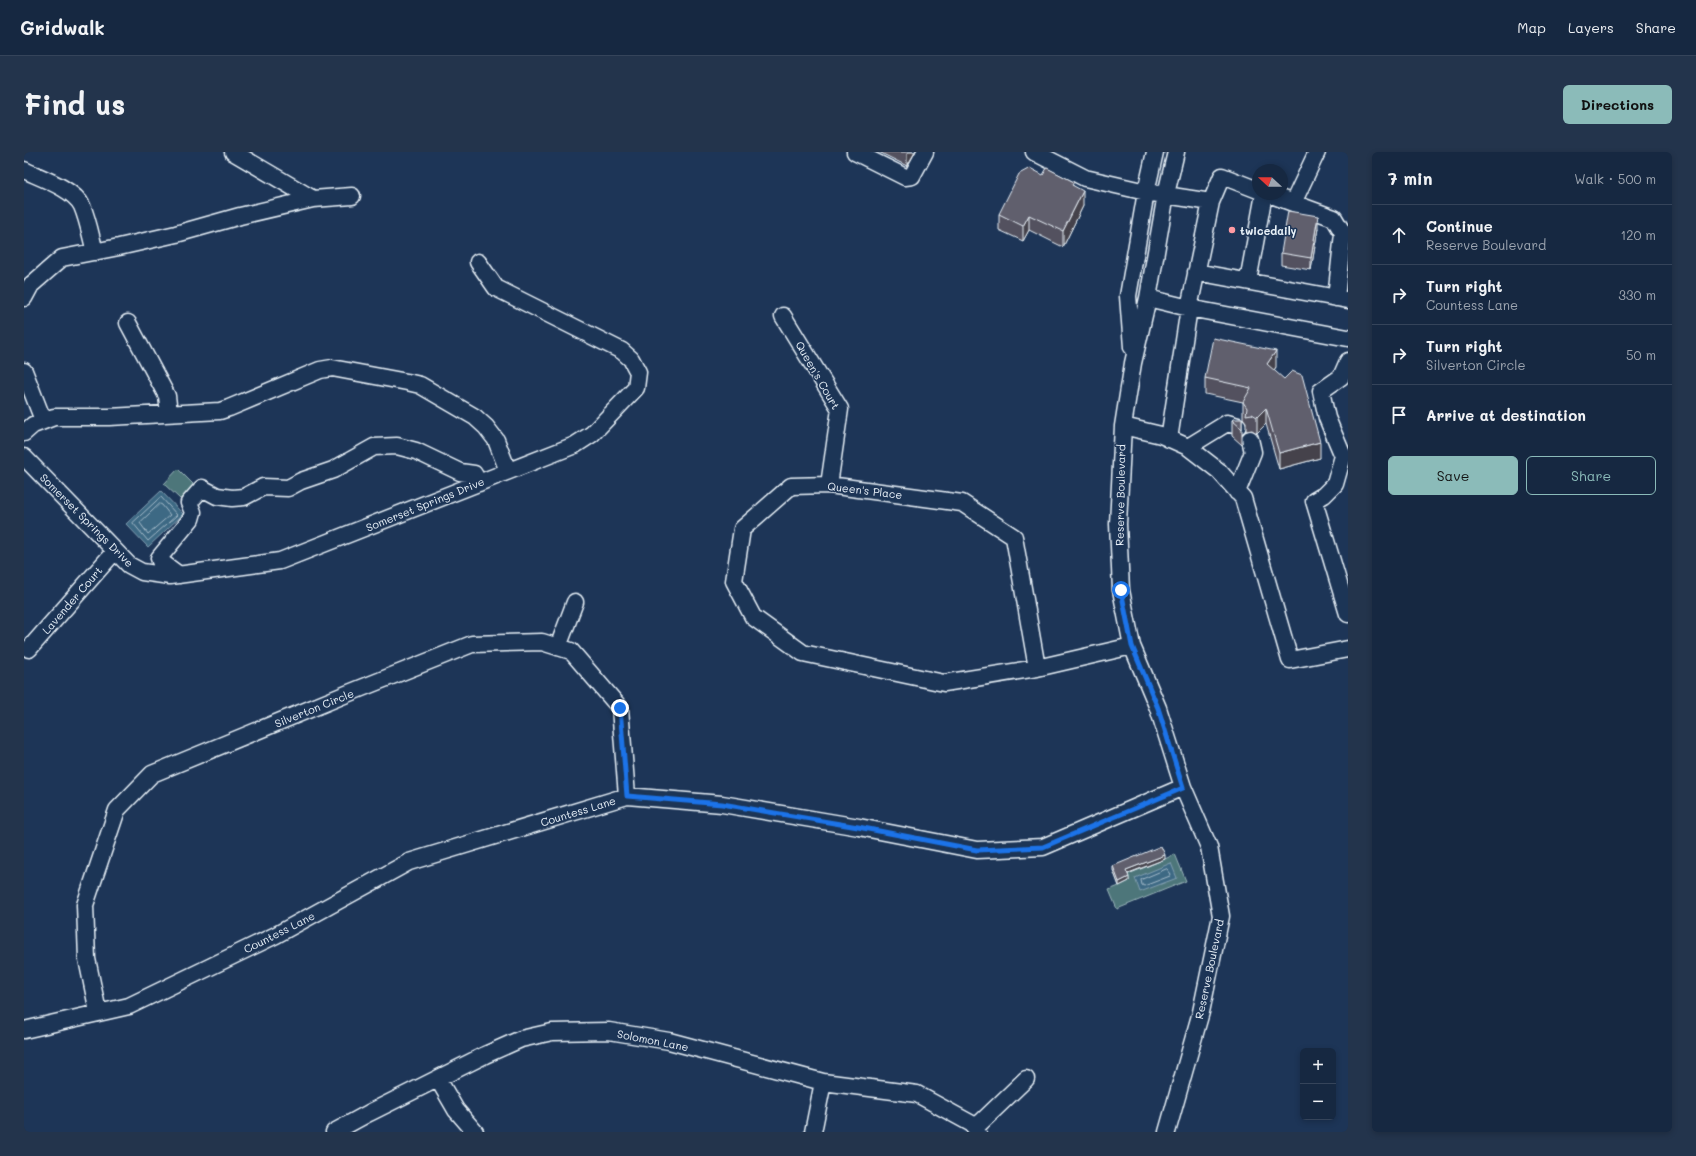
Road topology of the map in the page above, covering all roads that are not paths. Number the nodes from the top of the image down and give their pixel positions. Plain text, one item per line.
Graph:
1 (233, 152) edge
2 (855, 152) edge
3 (925, 152) edge
4 (1034, 152) edge
5 (1155, 152) edge
6 (1176, 152) edge
7 (1317, 152) edge
8 (24, 170) edge
9 (1252, 188) edge
10 (1146, 192) junction
11 (1166, 194) junction
12 (352, 196) dead end
13 (313, 199) junction
14 (1263, 200) edge
15 (1285, 200) edge
16 (1211, 202) junction
17 (1293, 203) junction
18 (95, 252) junction
19 (478, 262) dead end
20 (1196, 272) junction
21 (1248, 281) junction
22 (24, 298) edge
23 (1148, 298) junction
24 (1342, 299) edge
25 (1189, 308) junction
26 (783, 316) dead end
27 (128, 323) dead end
28 (1348, 338) edge
29 (1348, 361) edge
30 (1133, 363) junction
31 (24, 371) edge
32 (169, 413) junction
33 (43, 420) junction
34 (1122, 426) junction
35 (1238, 426) edge
36 (24, 433) edge
37 (1169, 439) junction
38 (1250, 439) dead end
39 (1188, 447) junction
40 (24, 457) edge
41 (508, 471) junction
42 (479, 483) junction
43 (829, 484) junction
44 (1237, 492) junction
45 (115, 551) junction
46 (179, 575) junction
47 (575, 602) dead end
48 (1348, 614) edge
49 (1132, 646) junction
50 (558, 647) junction
51 (29, 649) dead end
52 (1348, 649) edge
53 (1037, 668) junction
54 (1183, 788) junction
55 (627, 796) junction
56 (98, 1012) junction
57 (24, 1030) edge
58 (438, 1079) junction
59 (1026, 1079) dead end
60 (823, 1082) junction
61 (977, 1130) edge
62 (334, 1132) edge
63 (475, 1132) edge
64 (813, 1132) edge
65 (1167, 1132) edge

1 - 13 street
2 - 3 street
4 - 10 street
5 - 10 street, Reserve Boulevard
6 - 11 street, Reserve Boulevard
7 - 17 street
8 - 18 street
9 - 16 street
10 - 11 street
10 - 30 street, Reserve Boulevard
11 - 16 street
11 - 23 street, Reserve Boulevard
12 - 13 street
13 - 18 street
14 - 21 street
15 - 17 street
16 - 20 street
17 - 24 street
18 - 22 street
19 - 41 street, Somerset Springs Drive
20 - 21 street
20 - 25 street
21 - 24 street
23 - 25 street
23 - 30 street, Reserve Boulevard
25 - 28 street
25 - 37 street
26 - 43 street, Queen's Court
27 - 32 street
29 - 48 street
30 - 34 street, Reserve Boulevard
31 - 33 street
32 - 33 street
32 - 41 street
33 - 36 street
34 - 37 street
34 - 49 street, Reserve Boulevard
35 - 39 street
37 - 39 street
38 - 44 street
39 - 44 street
40 - 45 street, Somerset Springs Drive
41 - 42 street, Somerset Springs Drive
42 - 46 street, Somerset Springs Drive
42 - 46 street
43 - 53 street, Queen's Place
43 - 53 street, Queen's Place
44 - 52 street
45 - 46 street, Somerset Springs Drive
45 - 51 street, Lavender Court
47 - 50 street
49 - 53 street, Queen's Place
49 - 54 street, Reserve Boulevard
50 - 55 street, Silverton Circle
50 - 56 street, Silverton Circle
54 - 55 street, Countess Lane
54 - 65 street, Reserve Boulevard
55 - 56 street, Countess Lane
56 - 57 street, Countess Lane
58 - 60 street, Solomon Lane
58 - 62 street, Solomon Lane
58 - 63 street
59 - 61 street
60 - 61 street, Solomon Lane
60 - 64 street

